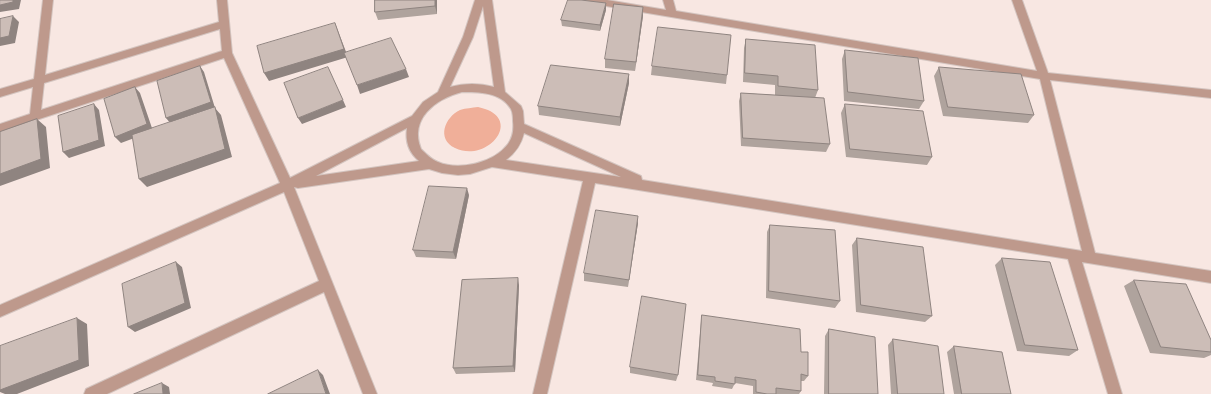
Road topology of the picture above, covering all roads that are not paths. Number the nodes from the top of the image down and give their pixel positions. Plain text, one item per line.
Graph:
1 (48, 0) edge
2 (222, 0) edge
3 (480, 0) edge
4 (487, 0) edge
5 (588, 0) edge
6 (668, 0) edge
7 (1017, 0) edge
8 (672, 14) junction
9 (224, 24) junction
10 (228, 53) junction
11 (1044, 76) junction
12 (38, 82) junction
13 (0, 93) edge
14 (442, 94) junction
15 (500, 94) junction
16 (1211, 94) edge
17 (35, 116) junction
18 (415, 120) junction
19 (521, 127) junction
20 (0, 128) edge
21 (493, 163) junction
22 (429, 164) junction
23 (590, 177) junction
24 (287, 185) junction
25 (650, 186) junction
26 (1073, 254) junction
27 (1090, 257) junction
28 (1211, 277) edge
29 (327, 284) junction
30 (0, 311) edge
31 (91, 394) edge
32 (370, 394) edge
33 (540, 394) edge
34 (1114, 394) edge

1 - 12 street
2 - 9 street
3 - 14 street
4 - 15 street
5 - 8 street
6 - 8 street
7 - 11 street
8 - 11 street
9 - 10 street
9 - 12 street
10 - 17 street
10 - 24 street
11 - 16 street
11 - 27 street
12 - 13 street
12 - 17 street
14 - 15 street
14 - 18 street
15 - 19 street
17 - 20 street
18 - 22 street
18 - 24 street
19 - 21 street
19 - 25 street
21 - 22 street
21 - 23 street
22 - 24 street
23 - 25 street
23 - 33 street
24 - 29 street
24 - 30 street
25 - 26 street
26 - 27 street
26 - 34 street
27 - 28 street
29 - 31 street
29 - 32 street

